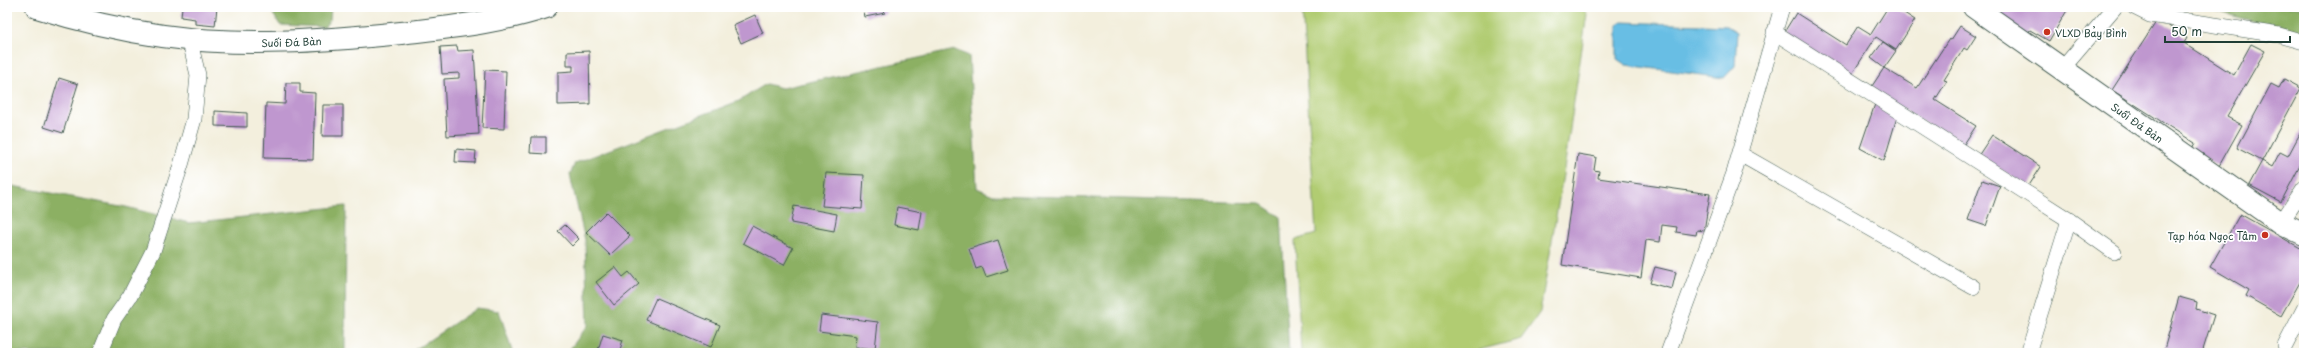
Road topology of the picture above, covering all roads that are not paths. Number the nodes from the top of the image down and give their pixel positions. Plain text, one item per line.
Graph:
1 (37, 7) edge
2 (546, 7) edge
3 (1782, 7) edge
4 (1974, 7) edge
5 (2114, 7) edge
6 (2134, 7) edge
7 (1774, 32) junction
8 (189, 38) junction
9 (2304, 42) edge
10 (2062, 69) junction
11 (1740, 154) junction
12 (2304, 188) edge
13 (2069, 220) junction
14 (2281, 223) junction
15 (2304, 234) edge
16 (2114, 252) dead end
17 (1974, 287) dead end
18 (2304, 309) edge
19 (2285, 346) dead end
20 (100, 353) edge
21 (1668, 353) edge
22 (2028, 353) edge

1 - 8 street, Suối Đá Bàn
2 - 8 street, Suối Đá Bàn
3 - 7 street
4 - 10 street, Suối Đá Bàn
5 - 10 street
6 - 9 street
7 - 11 street
7 - 13 street
8 - 20 street
10 - 14 street, Suối Đá Bàn
11 - 17 street
11 - 21 street
12 - 14 street
13 - 16 street
13 - 22 street
14 - 15 street, Suối Đá Bàn
18 - 19 street

